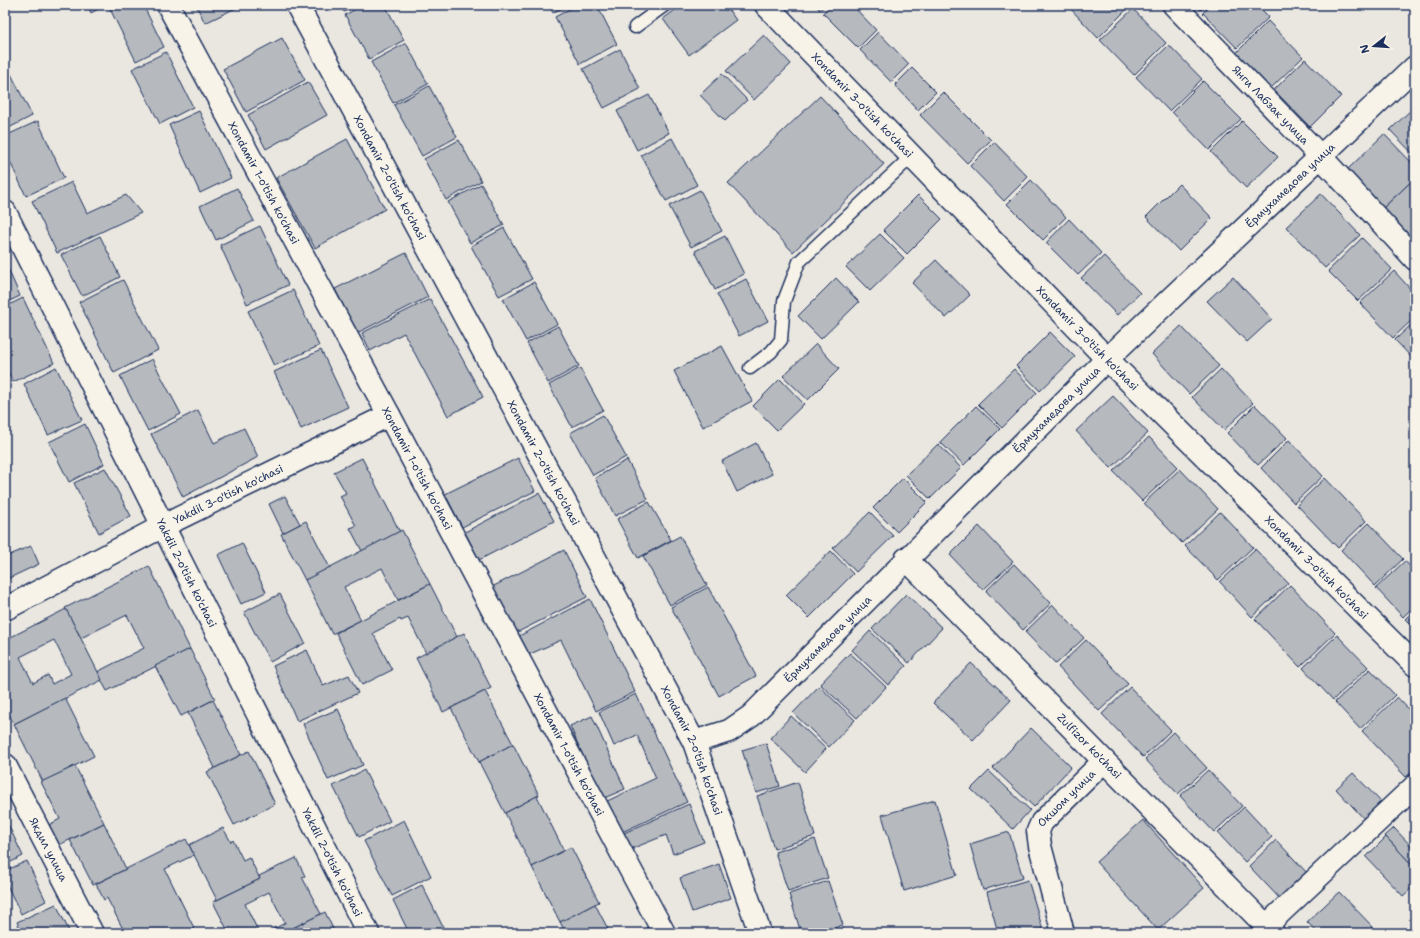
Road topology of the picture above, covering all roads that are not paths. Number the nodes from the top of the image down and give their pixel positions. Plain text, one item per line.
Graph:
1 (168, 5) edge
2 (297, 5) edge
3 (664, 5) edge
4 (766, 5) edge
5 (1174, 5) edge
6 (635, 27) dead end
7 (1415, 67) edge
8 (912, 156) junction
9 (1321, 157) junction
10 (5, 212) edge
11 (1415, 259) edge
12 (1107, 359) junction
13 (750, 368) dead end
14 (389, 415) junction
15 (163, 526) junction
16 (906, 559) junction
17 (5, 608) edge
18 (1415, 665) edge
19 (694, 742) junction
20 (1104, 761) junction
21 (6, 771) edge
22 (1415, 786) edge
23 (1270, 929) edge
24 (92, 933) edge
25 (368, 933) edge
26 (664, 933) edge
27 (760, 933) edge
28 (1063, 933) edge

1 - 14 street, Xondamir 1-o'tish ko'chasi
2 - 19 street, Xondamir 2-o'tish ko'chasi
3 - 6 lane
4 - 8 street, Xondamir 3-o'tish ko'chasi
5 - 9 street, Янги Лабзак улица
7 - 9 street, Ёрмухамедова улица
8 - 12 street, Xondamir 3-o'tish ko'chasi
8 - 13 lane
9 - 11 street, Янги Лабзак улица
9 - 12 street, Ёрмухамедова улица
10 - 15 street, Yakdil 2-o'tish ko'chasi
12 - 16 street, Ёрмухамедова улица
12 - 18 street, Xondamir 3-o'tish ko'chasi
14 - 15 street, Yakdil 3-o'tish ko'chasi
14 - 26 street, Xondamir 1-o'tish ko'chasi
15 - 17 street, Yakdil 3-o'tish ko'chasi
15 - 25 street, Yakdil 2-o'tish ko'chasi
16 - 19 street, Ёрмухамедова улица
16 - 20 street, Zulfizor ko'chasi
19 - 27 street, Xondamir 2-o'tish ko'chasi
20 - 23 street, Zulfizor ko'chasi
20 - 28 street, Окшом улица
21 - 24 street, Якдил улица
22 - 23 street

